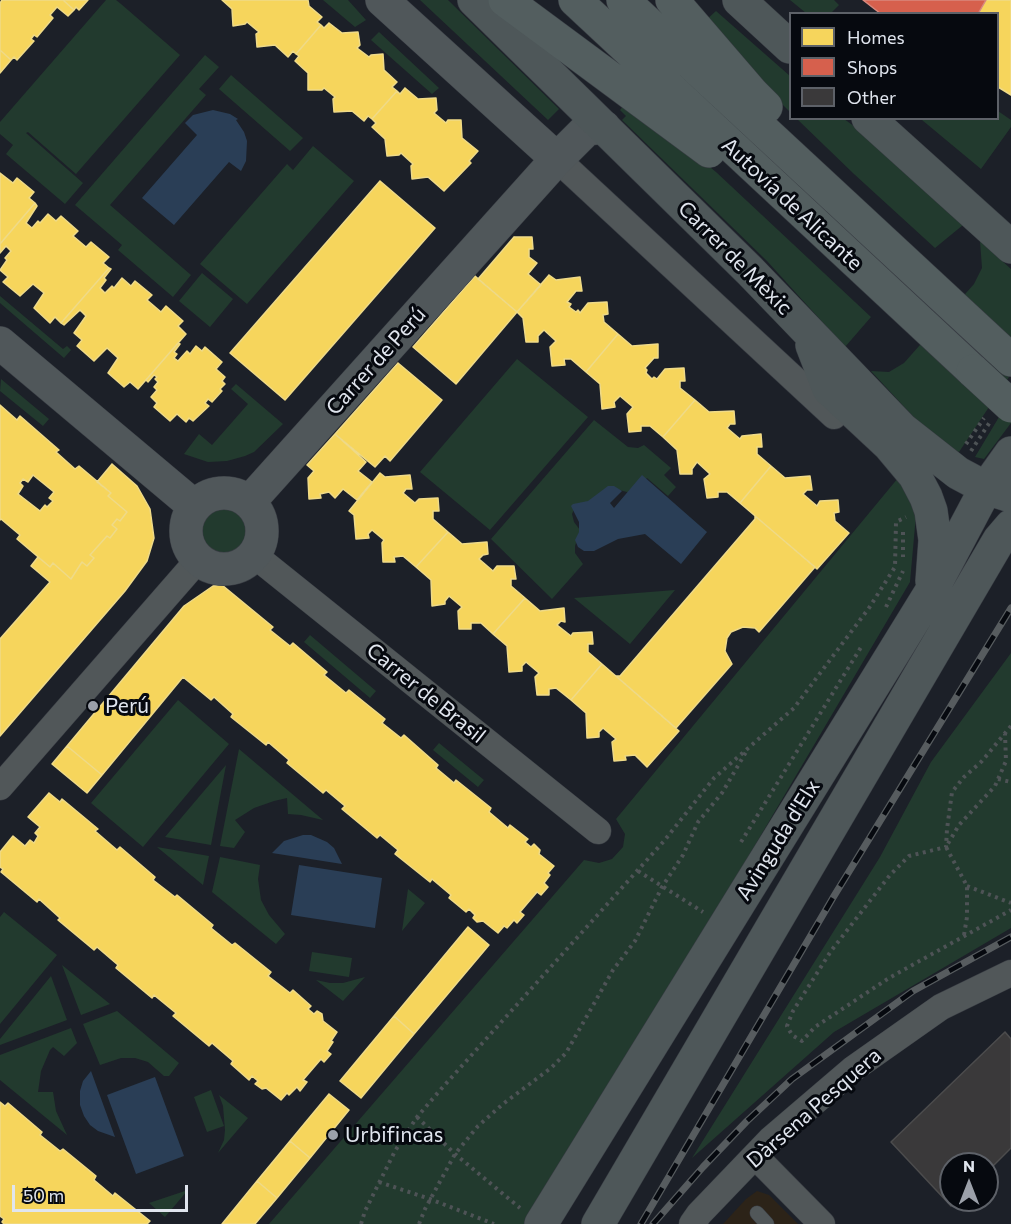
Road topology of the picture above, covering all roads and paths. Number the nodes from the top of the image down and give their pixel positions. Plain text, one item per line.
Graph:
1 (382, 0) edge
2 (474, 0) edge
3 (505, 0) edge
4 (575, 0) edge
5 (623, 0) edge
6 (672, 0) edge
7 (739, 0) edge
8 (789, 46) edge
9 (512, 119) junction
10 (870, 120) edge
11 (604, 127) junction
12 (557, 159) junction
13 (828, 188) junction
14 (501, 221) junction
15 (819, 229) junction
16 (1011, 247) edge
17 (808, 332) junction
18 (0, 343) edge
19 (1011, 360) edge
20 (1002, 411) edge
21 (834, 416) dead end
22 (1011, 453) edge
23 (995, 489) edge
24 (250, 501) junction
25 (194, 506) junction
26 (1005, 533) edge
27 (254, 555) junction
28 (198, 560) junction
29 (931, 592) junction
30 (885, 609) dead end
31 (866, 639) dead end
32 (1011, 726) edge
33 (1005, 733) junction
34 (747, 749) junction
35 (998, 779) junction
36 (1011, 782) edge
37 (0, 787) edge
38 (597, 831) dead end
39 (946, 847) junction
40 (736, 849) dead end
41 (638, 871) junction
42 (967, 886) junction
43 (662, 887) junction
44 (706, 900) dead end
45 (1011, 903) edge
46 (700, 910) junction
47 (1011, 910) edge
48 (707, 914) dead end
49 (694, 920) dead end
50 (963, 936) junction
51 (1011, 973) edge
52 (417, 1117) junction
53 (455, 1154) junction
54 (755, 1156) junction
55 (379, 1182) junction
56 (430, 1199) junction
57 (757, 1214) dead end
58 (533, 1218) edge
59 (361, 1224) edge
60 (419, 1224) edge
61 (494, 1224) edge
62 (598, 1224) edge
63 (692, 1224) edge
64 (767, 1224) edge
65 (822, 1224) edge

1 - 9 street
2 - 11 main road, Carrer de Mèxic
3 - 15 highway
4 - 15 highway, Autovía de Alicante
5 - 13 highway, Autovía de Alicante
6 - 13 highway
7 - 8 main road
9 - 12 street
9 - 14 street, Carrer de Perú
10 - 16 main road
11 - 12 street, Carrer de Perú
11 - 17 main road, Carrer de Mèxic
12 - 14 street, Carrer de Perú
12 - 21 street
13 - 19 highway, Autovía de Alicante
14 - 24 street, Carrer de Perú
15 - 20 highway, Autovía de Alicante, bridge
17 - 23 main road, Carrer de Mèxic
17 - 29 main road
18 - 25 street
20 - 23 path
22 - 23 main road, Avinguda d'Elx
23 - 26 main road, Avinguda d'Elx
23 - 29 main road, Avinguda d'Elx
24 - 25 street
24 - 27 street
25 - 28 street
26 - 62 main road, Avinguda d'Elx
27 - 28 street
27 - 38 street, Carrer de Brasil
28 - 37 street
29 - 58 main road, Avinguda d'Elx
30 - 34 path
31 - 40 path
32 - 33 path
33 - 35 path
33 - 39 path
34 - 41 path
34 - 43 path
35 - 36 path
35 - 39 path
39 - 42 path
39 - 50 path
41 - 43 path
41 - 52 path
42 - 45 path
42 - 50 path
43 - 46 path
43 - 53 path
44 - 46 path
46 - 48 path
46 - 49 path
47 - 50 path
51 - 54 street, Dàrsena Pesquera
52 - 53 path
52 - 55 path
53 - 56 path
53 - 58 path
54 - 63 street, Dàrsena Pesquera
54 - 65 street
55 - 56 path
55 - 59 path
56 - 60 path
56 - 61 path
57 - 64 lane

